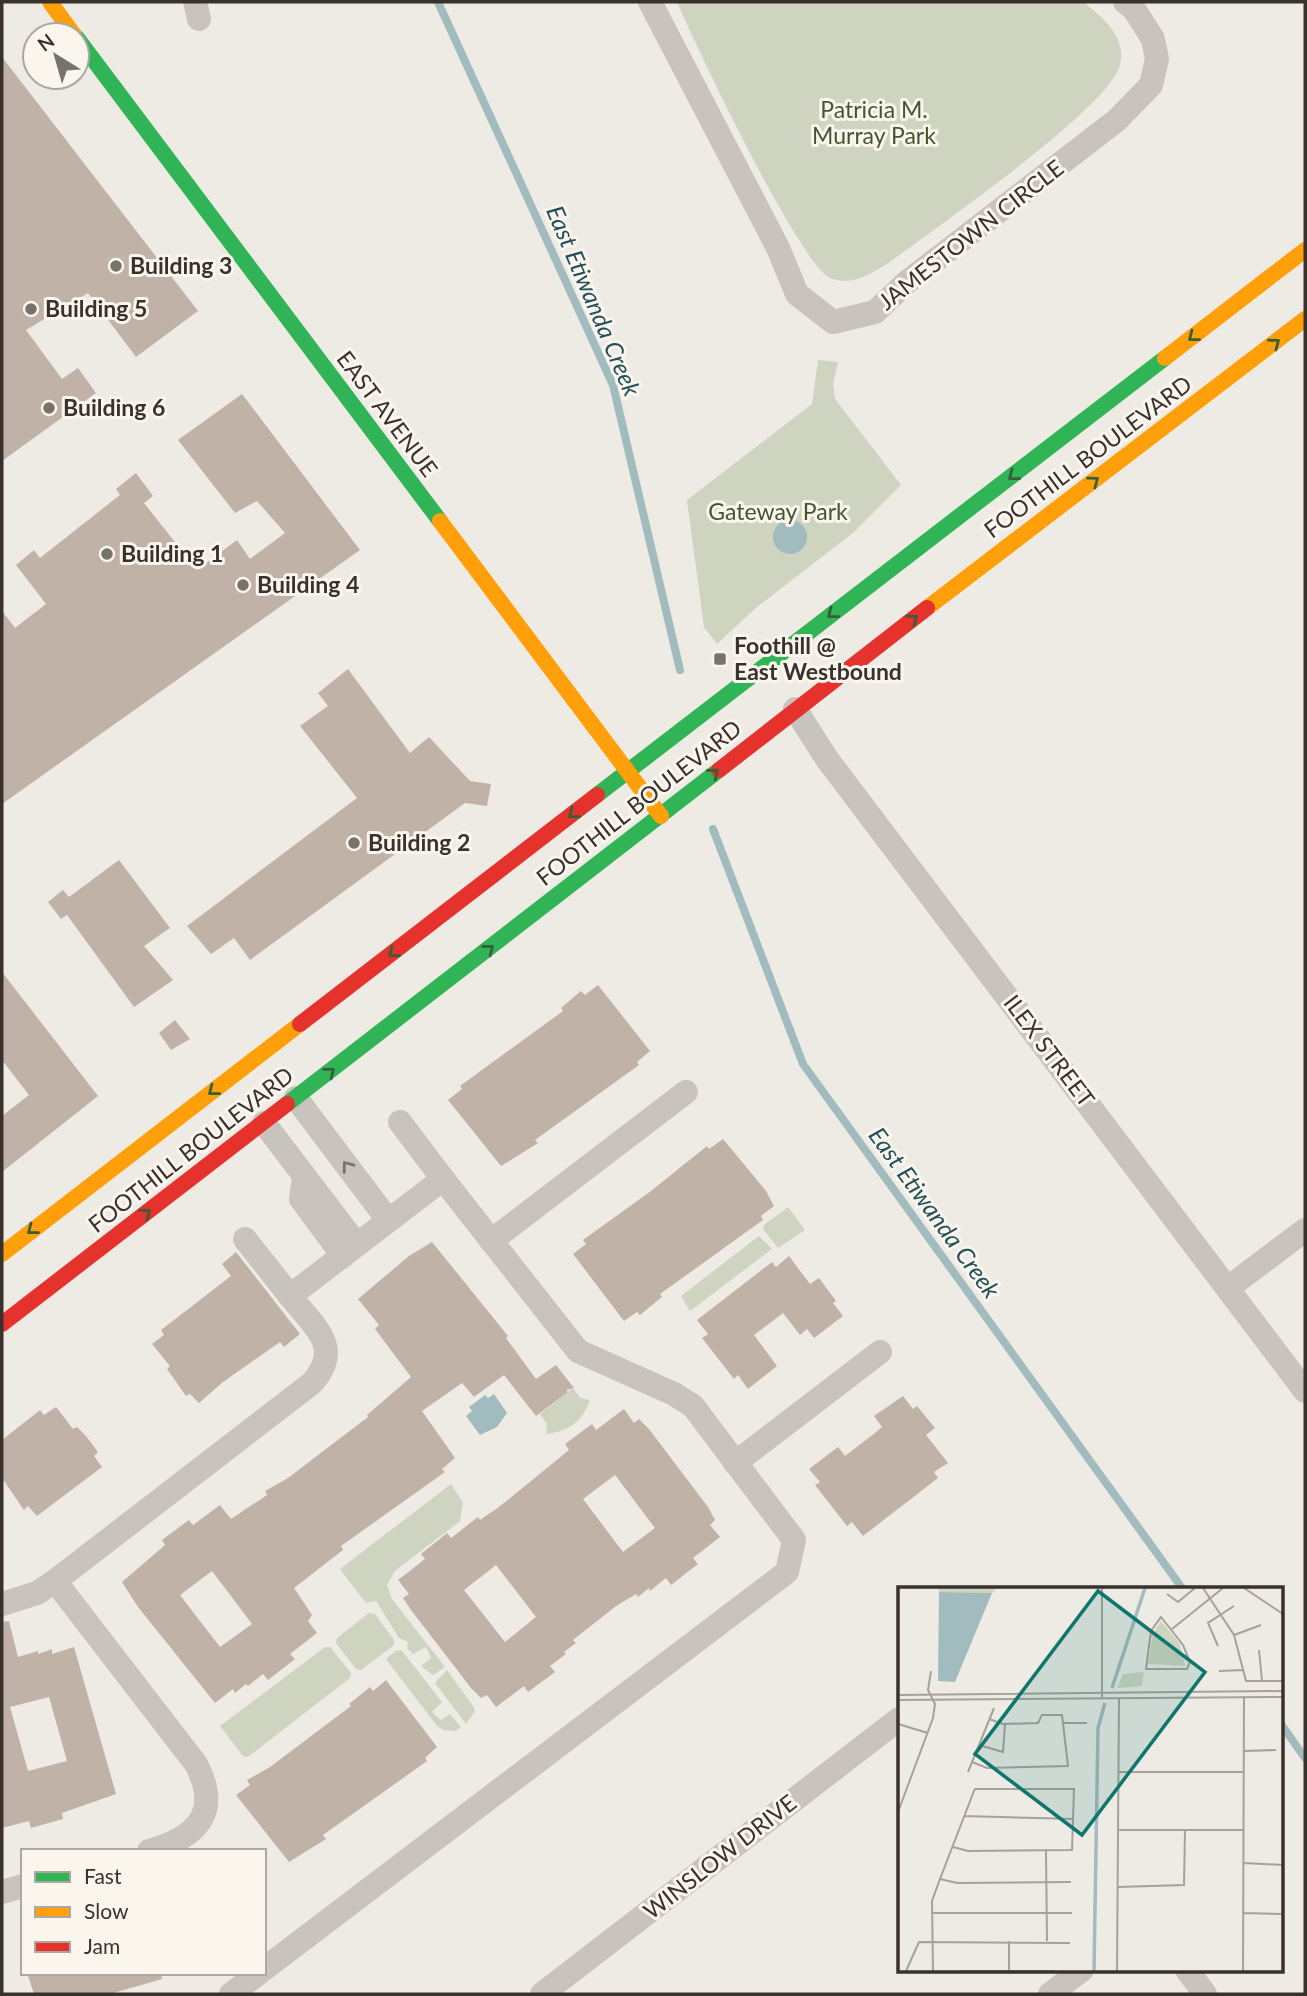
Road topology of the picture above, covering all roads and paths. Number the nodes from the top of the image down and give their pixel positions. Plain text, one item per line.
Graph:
1 (50, 2) edge
2 (650, 2) edge
3 (1125, 2) edge
4 (64, 21) edge
5 (91, 57) edge
6 (1305, 250) edge
7 (1305, 319) edge
8 (795, 709) junction
9 (627, 772) junction
10 (661, 816) junction
11 (686, 1092) dead end
12 (296, 1098) junction
13 (400, 1122) dead end
14 (264, 1123) junction
15 (443, 1179) junction
16 (388, 1220) junction
17 (1305, 1230) edge
18 (245, 1239) dead end
19 (492, 1241) junction
20 (350, 1250) junction
21 (2, 1254) edge
22 (1228, 1288) junction
23 (290, 1296) junction
24 (2, 1324) edge
25 (880, 1352) dead end
26 (1305, 1391) edge
27 (735, 1463) junction
28 (55, 1581) junction
29 (2, 1604) edge
30 (898, 1721) edge
31 (154, 1849) edge
32 (21, 1887) edge
33 (2, 1892) edge
34 (266, 1967) edge
35 (1079, 1972) edge
36 (1188, 1972) edge
37 (256, 1975) edge
38 (232, 1994) edge
39 (542, 1994) edge
40 (1050, 1994) edge
41 (1205, 1994) edge

1 - 4 main road, EAST AVENUE
2 - 3 street, JAMESTOWN CIRCLE
5 - 9 main road, EAST AVENUE
6 -> 9 main road, FOOTHILL BOULEVARD
8 -> 7 main road, FOOTHILL BOULEVARD
10 -> 8 main road, FOOTHILL BOULEVARD
8 - 22 street, ILEX STREET
9 - 10 main road, EAST AVENUE
9 -> 21 main road, FOOTHILL BOULEVARD
12 -> 10 main road, FOOTHILL BOULEVARD
11 - 19 street
12 - 14 main road, FOOTHILL BOULEVARD
16 -> 12 street
13 - 15 street
14 - 20 street
24 -> 14 main road, FOOTHILL BOULEVARD
15 - 16 street
15 - 19 street
16 - 20 street
17 - 22 street
18 - 23 street
19 - 27 street
20 - 23 street
22 - 26 street, ILEX STREET
23 - 28 street
25 - 27 street
27 - 34 street
28 - 29 street
28 - 31 street
30 - 39 street, WINSLOW DRIVE
32 - 33 street
35 - 40 street
36 - 41 street
37 - 38 street

